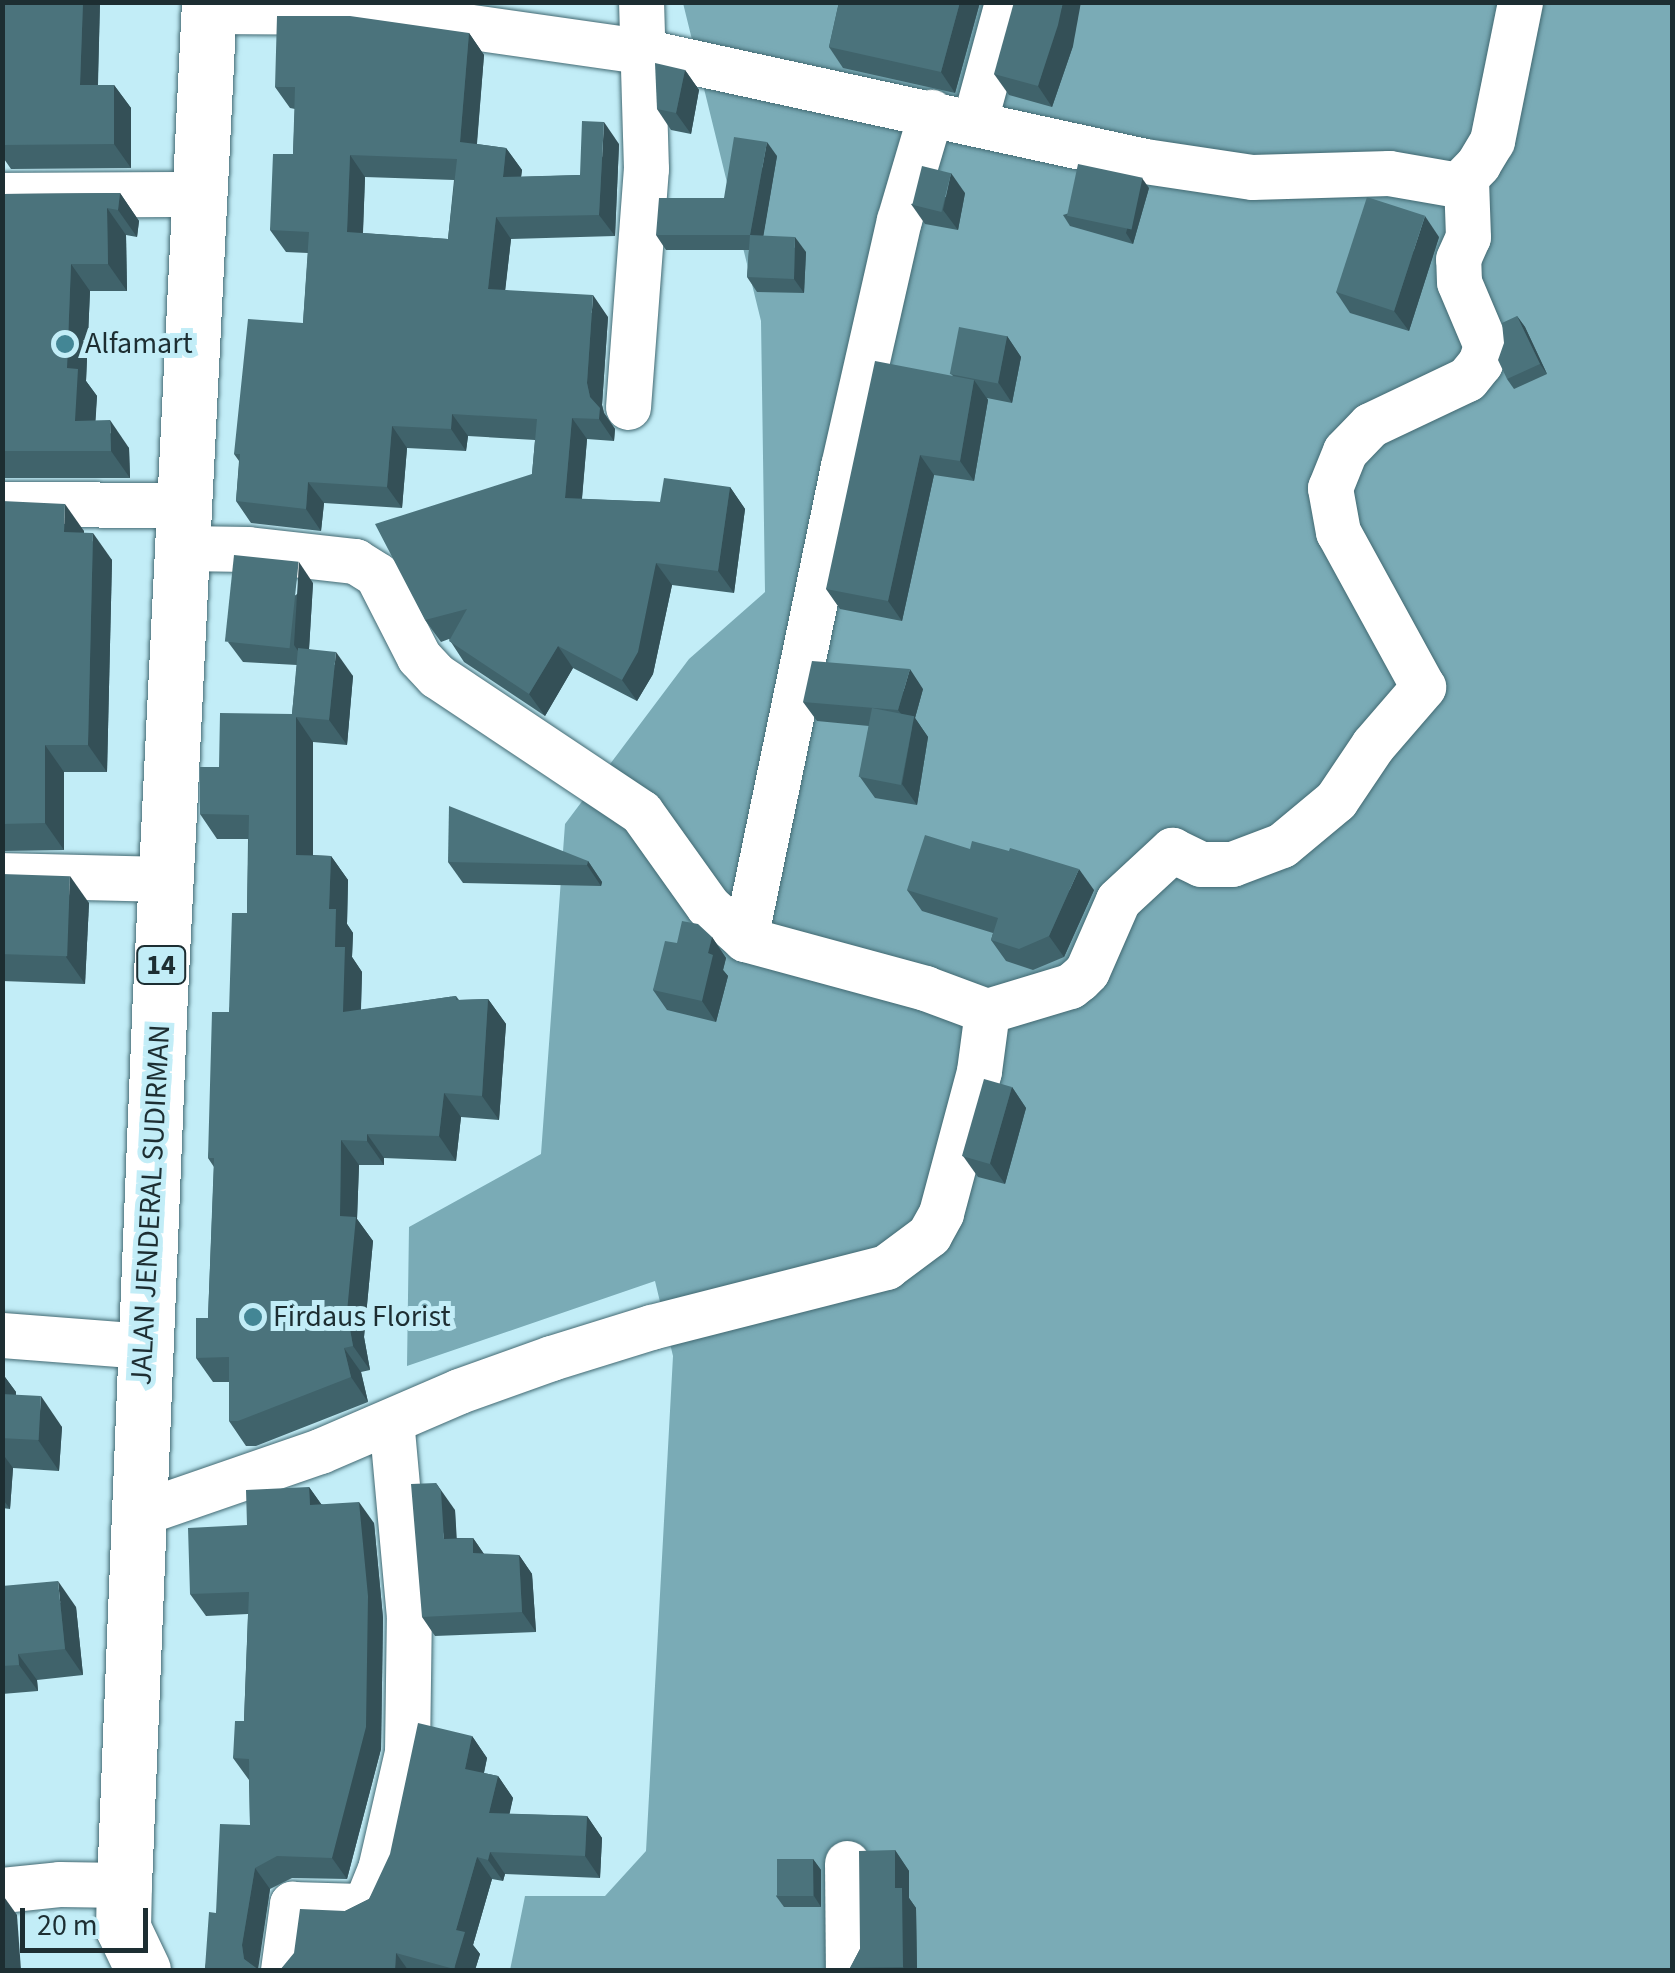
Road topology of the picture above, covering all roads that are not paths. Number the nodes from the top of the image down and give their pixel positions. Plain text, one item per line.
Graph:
1 (641, 2) edge
2 (1007, 2) edge
3 (1520, 2) edge
4 (209, 7) edge
5 (642, 51) junction
6 (931, 112) junction
7 (974, 120) junction
8 (1466, 179) junction
9 (201, 194) junction
10 (2, 196) edge
11 (628, 407) dead end
12 (2, 504) edge
13 (184, 526) junction
14 (2, 875) edge
15 (166, 879) junction
16 (745, 939) junction
17 (987, 1011) junction
18 (2, 1335) edge
19 (144, 1346) junction
20 (390, 1421) junction
21 (138, 1514) junction
22 (847, 1862) dead end
23 (2, 1890) edge
24 (122, 1938) edge
25 (283, 1970) edge
26 (848, 1970) edge

1 - 5 street
2 - 7 street
3 - 8 street
4 - 5 street
4 - 9 highway, JALAN JENDERAL SUDIRMAN / 14
5 - 6 street
5 - 11 street
6 - 7 street
6 - 16 street
7 - 8 street
8 - 17 street
9 - 10 street
9 - 13 highway, JALAN JENDERAL SUDIRMAN / 14
12 - 13 street
13 - 15 highway, JALAN JENDERAL SUDIRMAN / 14
13 - 16 street
14 - 15 street
15 - 19 highway, JALAN JENDERAL SUDIRMAN / 14
16 - 17 street
17 - 20 street
18 - 19 street
19 - 21 highway, JALAN JENDERAL SUDIRMAN / 14
20 - 21 street
20 - 25 street
21 - 24 highway, JALAN JENDERAL SUDIRMAN / 14
22 - 26 street
23 - 24 street

